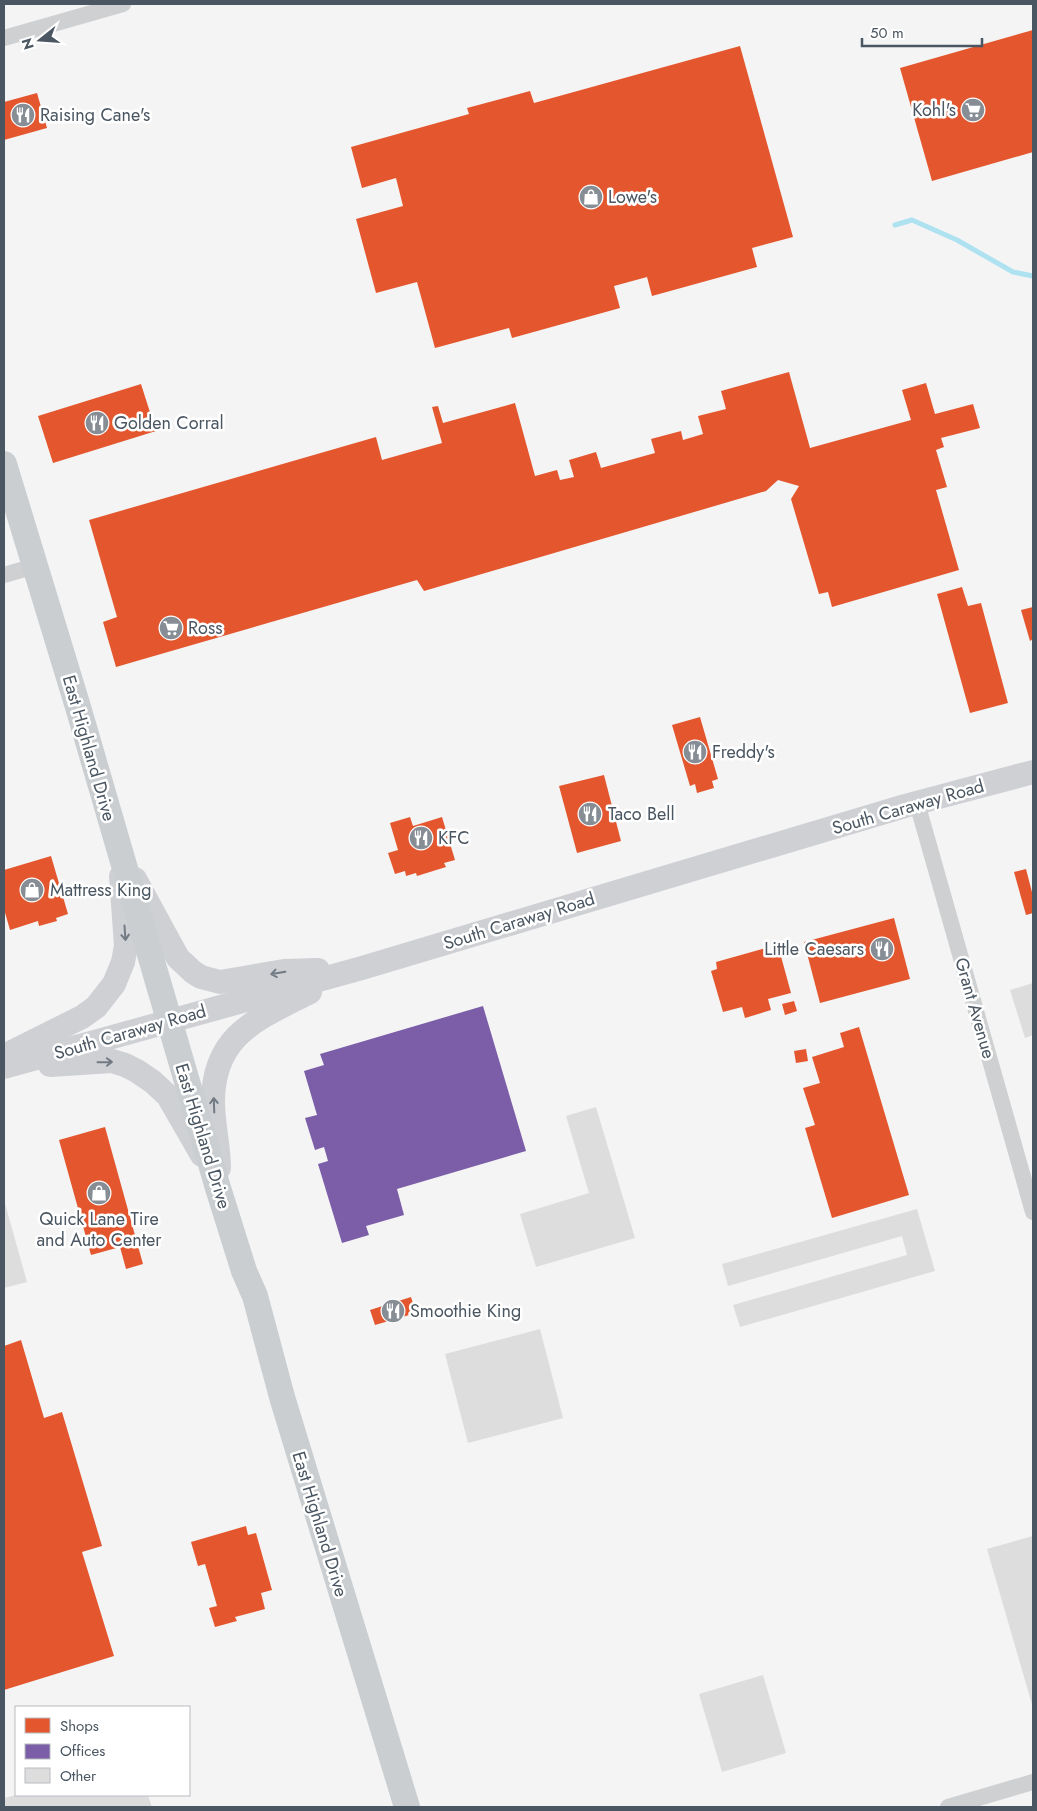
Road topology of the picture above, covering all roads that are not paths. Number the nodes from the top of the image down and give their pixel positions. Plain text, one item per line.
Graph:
1 (123, 4) edge
2 (4, 38) edge
3 (4, 464) edge
4 (35, 566) junction
5 (4, 575) edge
6 (1033, 772) edge
7 (917, 803) junction
8 (118, 849) junction
9 (362, 968) junction
10 (169, 1021) junction
11 (4, 1057) edge
12 (4, 1068) edge
13 (216, 1178) junction
14 (1033, 1212) edge
15 (1033, 1782) edge
16 (407, 1807) edge
17 (948, 1807) edge

1 - 2 street
3 - 4 main road, East Highland Drive
4 - 5 street
4 - 8 main road, East Highland Drive
6 - 7 main road, South Caraway Road
7 - 9 main road, South Caraway Road
7 - 14 street, Grant Avenue
9 -> 8 main road
8 - 10 main road, East Highland Drive
8 -> 11 main road
9 - 10 main road, South Caraway Road
13 -> 9 main road
10 - 12 main road, South Caraway Road
10 - 13 main road, East Highland Drive
12 -> 13 main road
13 - 16 main road, East Highland Drive
15 - 17 street

